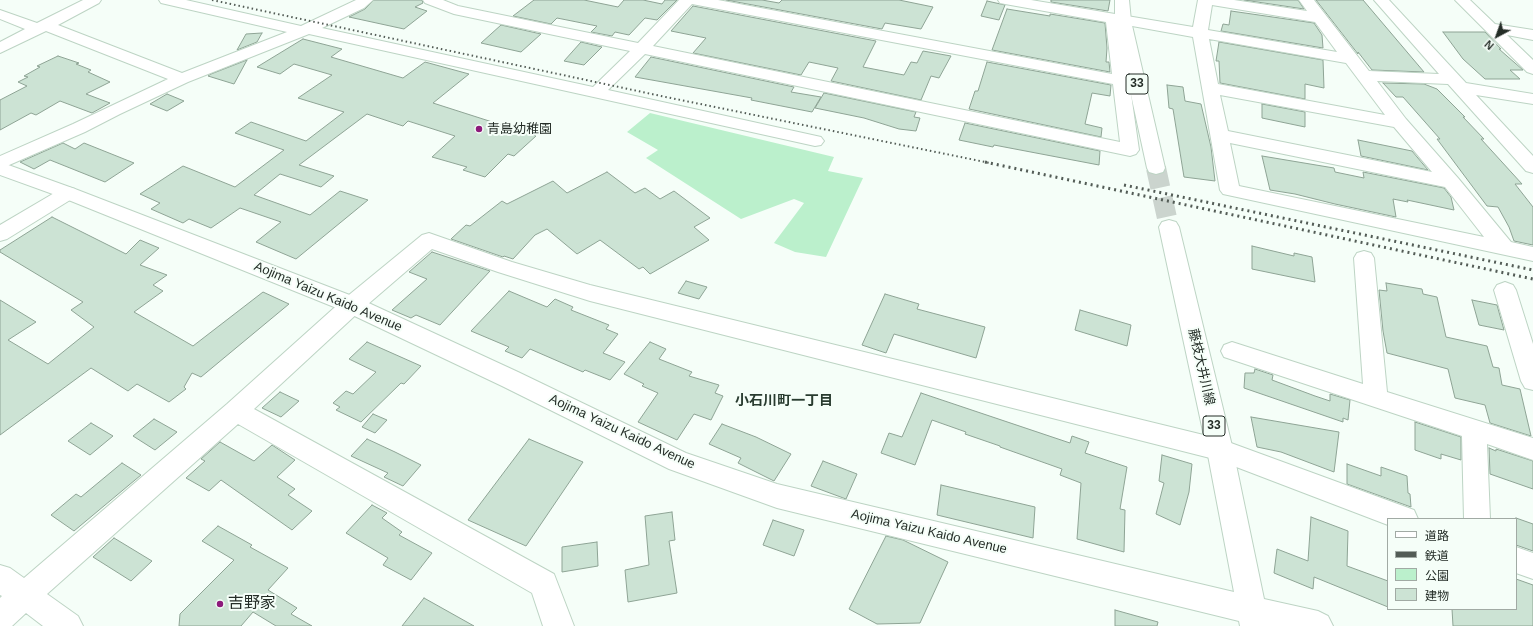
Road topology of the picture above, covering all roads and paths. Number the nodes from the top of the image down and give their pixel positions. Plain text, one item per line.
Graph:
1 (94, 0) edge
2 (166, 0) edge
3 (366, 0) edge
4 (430, 0) edge
5 (687, 0) edge
6 (695, 0) edge
7 (1005, 0) edge
8 (1122, 0) edge
9 (1205, 0) edge
10 (1306, 0) edge
11 (1381, 0) edge
12 (1462, 0) edge
13 (0, 14) edge
14 (1320, 18) junction
15 (1118, 20) junction
16 (42, 27) junction
17 (1492, 28) junction
18 (305, 30) junction
19 (1200, 33) junction
20 (1533, 35) edge
21 (0, 48) edge
22 (642, 49) junction
23 (1352, 59) junction
24 (1533, 69) edge
25 (1365, 76) junction
26 (182, 79) junction
27 (1121, 80) junction
28 (1457, 83) junction
29 (1211, 88) junction
30 (597, 92) junction
31 (1533, 99) edge
32 (1400, 123) junction
33 (1219, 135) junction
34 (815, 141) dead end
35 (0, 163) edge
36 (1533, 166) edge
37 (0, 168) edge
38 (1156, 168) tunnel mouth
39 (1451, 182) junction
40 (68, 193) junction
41 (1169, 226) tunnel mouth
42 (0, 234) edge
43 (1504, 248) junction
44 (1533, 254) edge
45 (1364, 258) dead end
46 (1505, 290) dead end
47 (352, 305) junction
48 (1232, 351) dead end
49 (1533, 381) edge
50 (1376, 399) junction
51 (236, 411) junction
52 (1474, 430) junction
53 (1220, 450) junction
54 (1533, 450) edge
55 (1401, 518) edge
56 (1477, 518) edge
57 (1517, 560) edge
58 (1533, 566) edge
59 (0, 578) edge
60 (25, 595) junction
61 (0, 617) edge
62 (1253, 617) edge
63 (68, 626) edge
64 (559, 626) edge
65 (1318, 626) edge

1 - 16 street
2 - 18 street
3 - 18 street
4 - 22 street
5 - 22 street
6 - 27 street
7 - 15 street
8 - 15 street, 33
9 - 14 street
9 - 19 street
10 - 14 street
11 - 28 street
12 - 17 street
13 - 16 street
14 - 23 street
15 - 19 street
15 - 27 street
15 - 38 street, 33
16 - 21 street
16 - 26 street
17 - 20 street
17 - 24 street
18 - 26 street
18 - 30 street
19 - 23 street
19 - 29 street
22 - 27 street
22 - 30 street
23 - 25 street
25 - 28 street
25 - 32 street
26 - 35 street
28 - 31 street
28 - 36 street
29 - 32 street
29 - 33 street
30 - 34 street
32 - 39 street
33 - 39 street
33 - 43 street
37 - 40 street, Aojima Yaizu Kaido Avenue
39 - 43 street
40 - 42 street
40 - 47 street, Aojima Yaizu Kaido Avenue
41 - 53 street, 藤枝大井川線 / 33
43 - 44 street
45 - 50 street
46 - 49 street
47 - 51 street
47 - 53 street
47 - 62 street, Aojima Yaizu Kaido Avenue
48 - 50 street
50 - 52 street
51 - 60 street
51 - 64 street
52 - 54 street
52 - 56 street
53 - 55 street
53 - 62 street, 藤枝大井川線 / 33
57 - 58 street
59 - 60 street
60 - 61 street
60 - 63 street
62 - 65 street, Aojima Yaizu Kaido Avenue

